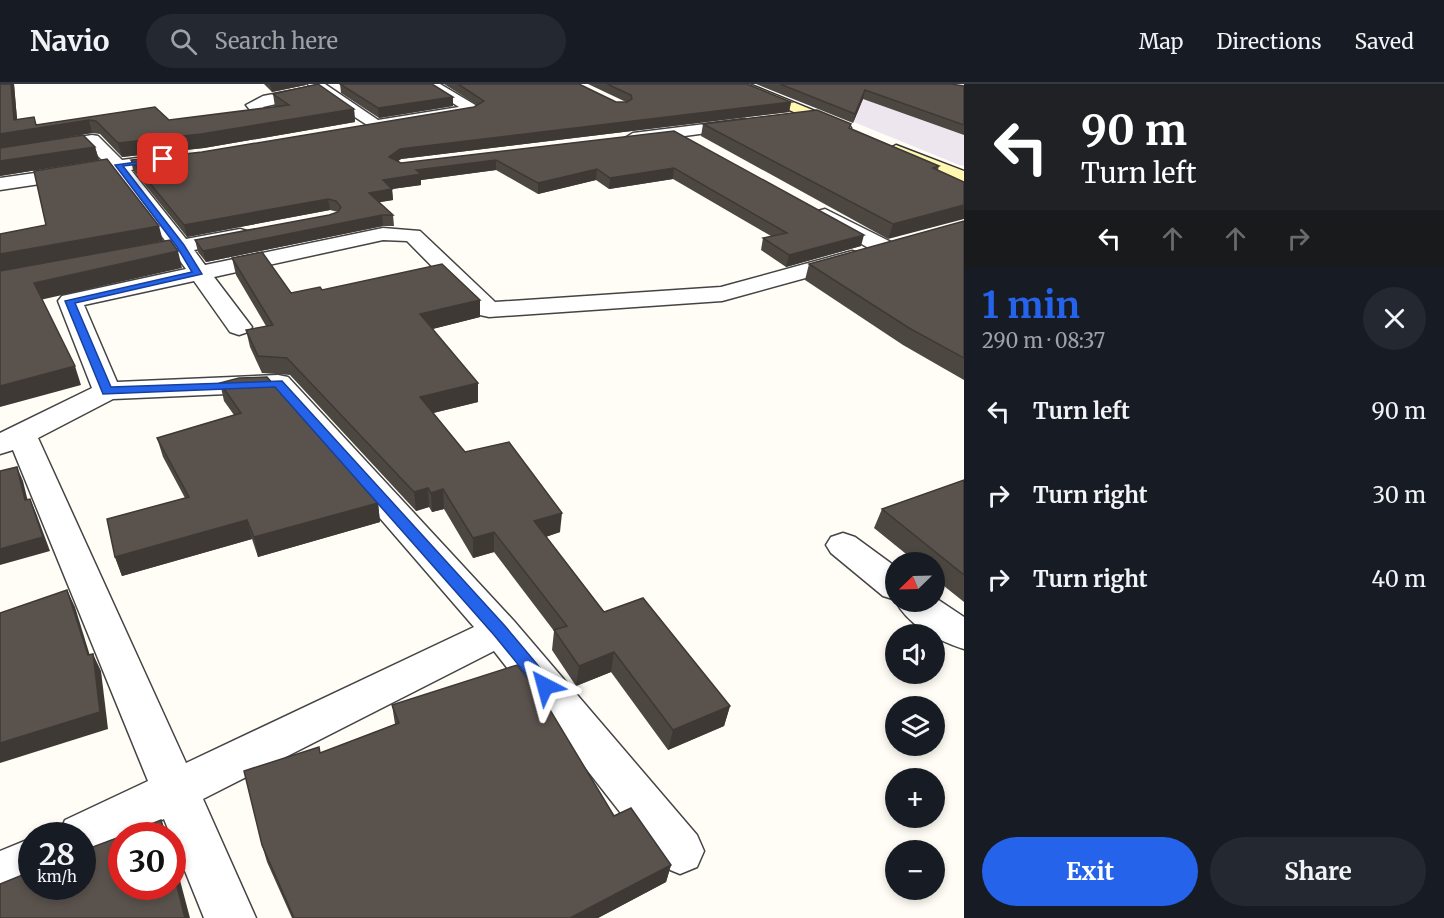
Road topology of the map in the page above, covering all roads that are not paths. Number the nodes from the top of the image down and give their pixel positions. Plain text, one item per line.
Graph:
1 (430, 84) edge
2 (737, 84) edge
3 (319, 86) edge
4 (346, 86) edge
5 (260, 113) edge
6 (813, 116) junction
7 (375, 125) junction
8 (352, 129) edge
9 (675, 132) junction
10 (854, 132) edge
11 (621, 139) edge
12 (885, 145) edge
13 (705, 149) edge
14 (0, 155) edge
15 (193, 156) edge
16 (118, 165) junction
17 (962, 176) edge
18 (0, 184) edge
19 (806, 204) edge
20 (261, 231) edge
21 (181, 246) junction
22 (113, 260) edge
23 (197, 274) junction
24 (238, 327) dead end
25 (107, 391) junction
26 (10, 440) edge
27 (843, 545) dead end
28 (885, 578) edge
29 (928, 612) edge
30 (500, 631) junction
31 (964, 634) edge
32 (176, 790) junction
33 (96, 829) edge
34 (680, 851) dead end
35 (18, 868) edge
36 (0, 876) edge
37 (230, 918) edge

1 - 7 street
2 - 6 main road
3 - 4 street
3 - 5 street
3 - 7 street
6 - 9 street
6 - 10 main road
7 - 8 street
9 - 11 street
9 - 13 street
12 - 17 main road
14 - 16 street
15 - 16 street
16 - 18 street
16 - 21 street
19 - 23 street
20 - 21 street
21 - 22 street
21 - 23 street
23 - 24 street
23 - 25 street
25 - 26 street
25 - 30 street
26 - 32 street
27 - 28 street
29 - 31 street
30 - 32 street
30 - 34 street
32 - 33 street
32 - 37 street
35 - 36 street

